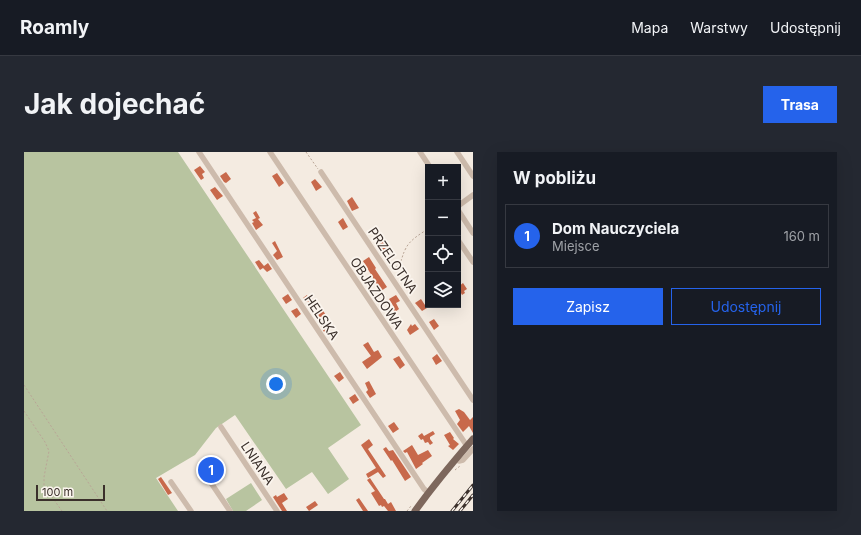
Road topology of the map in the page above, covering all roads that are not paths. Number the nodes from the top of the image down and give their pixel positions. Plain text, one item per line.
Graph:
1 (199, 152) edge
2 (270, 152) edge
3 (420, 152) edge
4 (457, 152) edge
5 (428, 164) edge
6 (321, 172) road end
7 (473, 176) edge
8 (473, 195) edge
9 (461, 204) edge
10 (461, 215) edge
11 (473, 233) edge
12 (461, 244) edge
13 (473, 262) edge
14 (473, 400) edge
15 (221, 427) dead end
16 (473, 439) edge
17 (471, 447) edge
18 (203, 471) dead end
19 (438, 481) junction
20 (171, 482) dead end
21 (429, 493) junction
22 (191, 511) edge
23 (230, 511) edge
24 (277, 511) edge
25 (415, 511) edge

1 - 21 street, HELSKA
2 - 17 street, OBJAZDOWA
3 - 5 street
4 - 7 street
6 - 14 street, PRZELOTNA
8 - 9 street
10 - 11 street
12 - 13 street
15 - 24 street, LNIANA
16 - 17 main road
17 - 19 main road
17 - 19 main road
18 - 23 street
19 - 21 main road
20 - 22 street
21 - 25 main road

